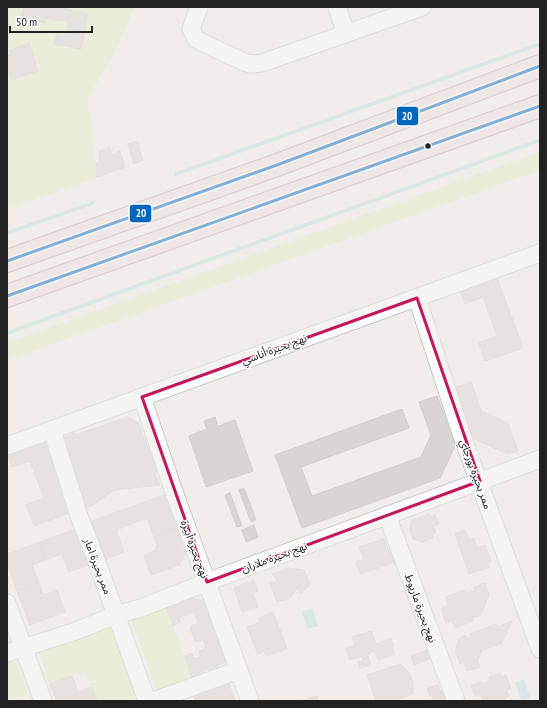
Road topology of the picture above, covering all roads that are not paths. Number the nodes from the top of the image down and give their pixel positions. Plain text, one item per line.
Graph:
1 (200, 7) edge
2 (336, 7) edge
3 (422, 7) edge
4 (346, 34) junction
5 (540, 66) edge
6 (540, 106) edge
7 (540, 253) edge
8 (7, 261) edge
9 (7, 296) edge
10 (417, 298) junction
11 (142, 397) junction
12 (52, 430) junction
13 (7, 446) edge
14 (540, 459) edge
15 (480, 480) junction
16 (387, 515) junction
17 (207, 582) junction
18 (7, 603) edge
19 (116, 615) junction
20 (24, 648) junction
21 (540, 649) edge
22 (7, 653) edge
23 (239, 670) junction
24 (44, 701) edge
25 (147, 701) edge
26 (153, 701) edge
27 (250, 701) edge
28 (456, 701) edge

1 - 4 street
2 - 4 street
3 - 4 street
5 - 8 highway
6 - 9 highway
7 - 10 street, نهج بحيرة أناسي
10 - 11 street, نهج بحيرة أناسي
10 - 15 street, ممر بحيرة بورجاي
11 - 12 street, نهج بحيرة أناسي
11 - 17 street, نهج بحيرة أبيرة
12 - 13 street, نهج بحيرة أناسي
12 - 19 street, ممر بحيرة امار
14 - 15 street, نهج بحيرة ملاران
15 - 16 street, نهج بحيرة ملاران
15 - 21 street, ممر بحيرة بورجاي
16 - 17 street, نهج بحيرة ملاران
16 - 28 street, نهج بحيرة ماريوط
17 - 19 street, نهج بحيرة ملاران
17 - 23 street, نهج بحيرة أبيرة
18 - 20 street
19 - 20 street, نهج بحيرة ملاران
19 - 25 street, ممر بحيرة امار
20 - 22 street, نهج بحيرة ملاران
20 - 24 street
23 - 26 street
23 - 27 street, نهج بحيرة أبيرة

